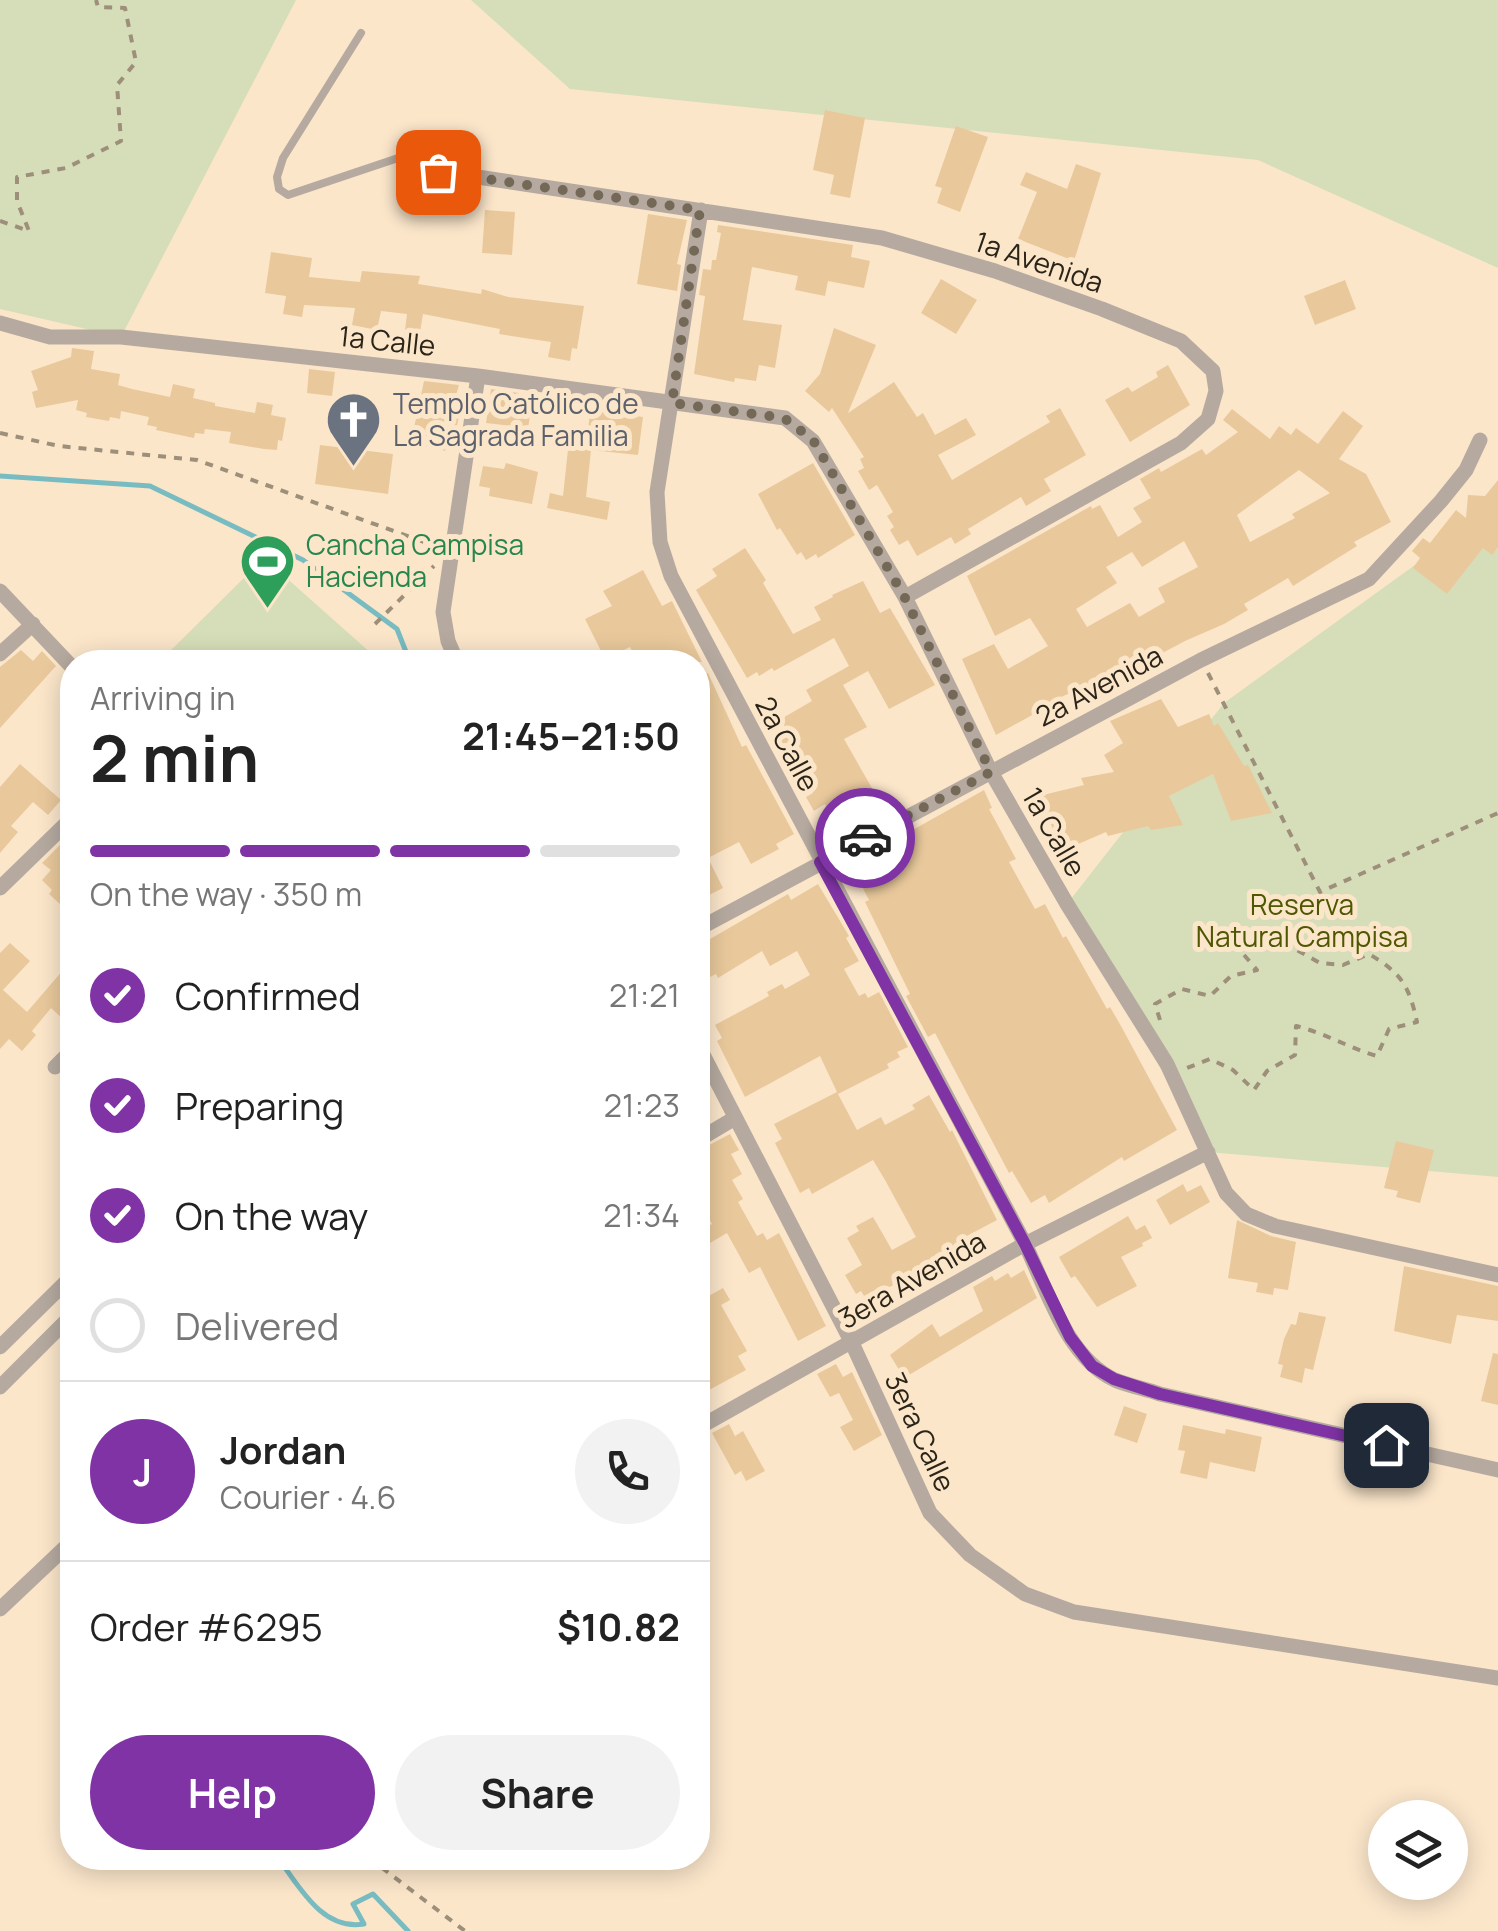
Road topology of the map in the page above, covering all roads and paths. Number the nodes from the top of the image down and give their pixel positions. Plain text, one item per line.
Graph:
1 (96, 0) edge
2 (361, 34) dead end
3 (438, 172) joint
4 (700, 210) junction
5 (0, 221) edge
6 (0, 323) edge
7 (478, 376) junction
8 (672, 403) junction
9 (0, 433) edge
10 (1480, 440) dead end
11 (450, 551) junction
12 (435, 565) dead end
13 (0, 591) edge
14 (904, 596) junction
15 (33, 624) junction
16 (375, 624) dead end
17 (452, 650) edge
18 (710, 650) edge
19 (710, 651) edge
20 (0, 654) edge
21 (60, 654) edge
22 (1201, 660) junction
23 (991, 772) junction
24 (1498, 813) edge
25 (60, 830) edge
26 (820, 862) junction
27 (0, 888) edge
28 (710, 922) edge
29 (1162, 1026) dead end
30 (60, 1062) edge
31 (55, 1067) dead end
32 (710, 1068) edge
33 (1172, 1074) junction
34 (736, 1118) junction
35 (710, 1133) edge
36 (1208, 1152) junction
37 (1025, 1244) junction
38 (1498, 1274) edge
39 (60, 1288) edge
40 (32, 1316) junction
41 (60, 1328) edge
42 (52, 1336) junction
43 (852, 1344) junction
44 (0, 1347) edge
45 (0, 1387) edge
46 (710, 1421) edge
47 (1498, 1470) edge
48 (60, 1552) edge
49 (0, 1609) edge
50 (1498, 1678) edge
51 (385, 1870) edge
52 (466, 1931) edge

1 - 5 path
2 - 3 lane
3 - 4 street, 1a Avenida
4 - 8 street, 2a Calle
4 - 14 street, 1a Avenida
6 - 7 street, 1a Calle
7 - 8 street, 1a Calle
7 - 11 street
8 - 14 street, 1a Calle
8 - 18 street, 2a Calle
9 - 11 path
10 - 22 street, 2a Avenida
11 - 17 street
12 - 16 path
13 - 15 street
14 - 23 street, 1a Calle
15 - 20 street
15 - 21 street
19 - 26 street, 2a Calle
22 - 23 street, 2a Avenida
22 - 24 path
23 - 26 street, 2a Avenida
23 - 33 street, 1a Calle
25 - 27 street
26 - 28 street, 2a Avenida
26 - 37 street, 2a Calle
29 - 33 path
30 - 31 street
32 - 34 street, 3era Calle
33 - 36 street, 1a Calle
34 - 35 street
34 - 43 street, 3era Calle
36 - 37 street, 3era Avenida
36 - 38 street, 1a Calle
37 - 43 street, 3era Avenida
37 - 47 street, 2a Calle
39 - 40 street
40 - 42 street
40 - 44 street
41 - 42 street
42 - 45 street
43 - 46 street, 3era Avenida
43 - 50 street, 3era Calle
48 - 49 street
51 - 52 path

